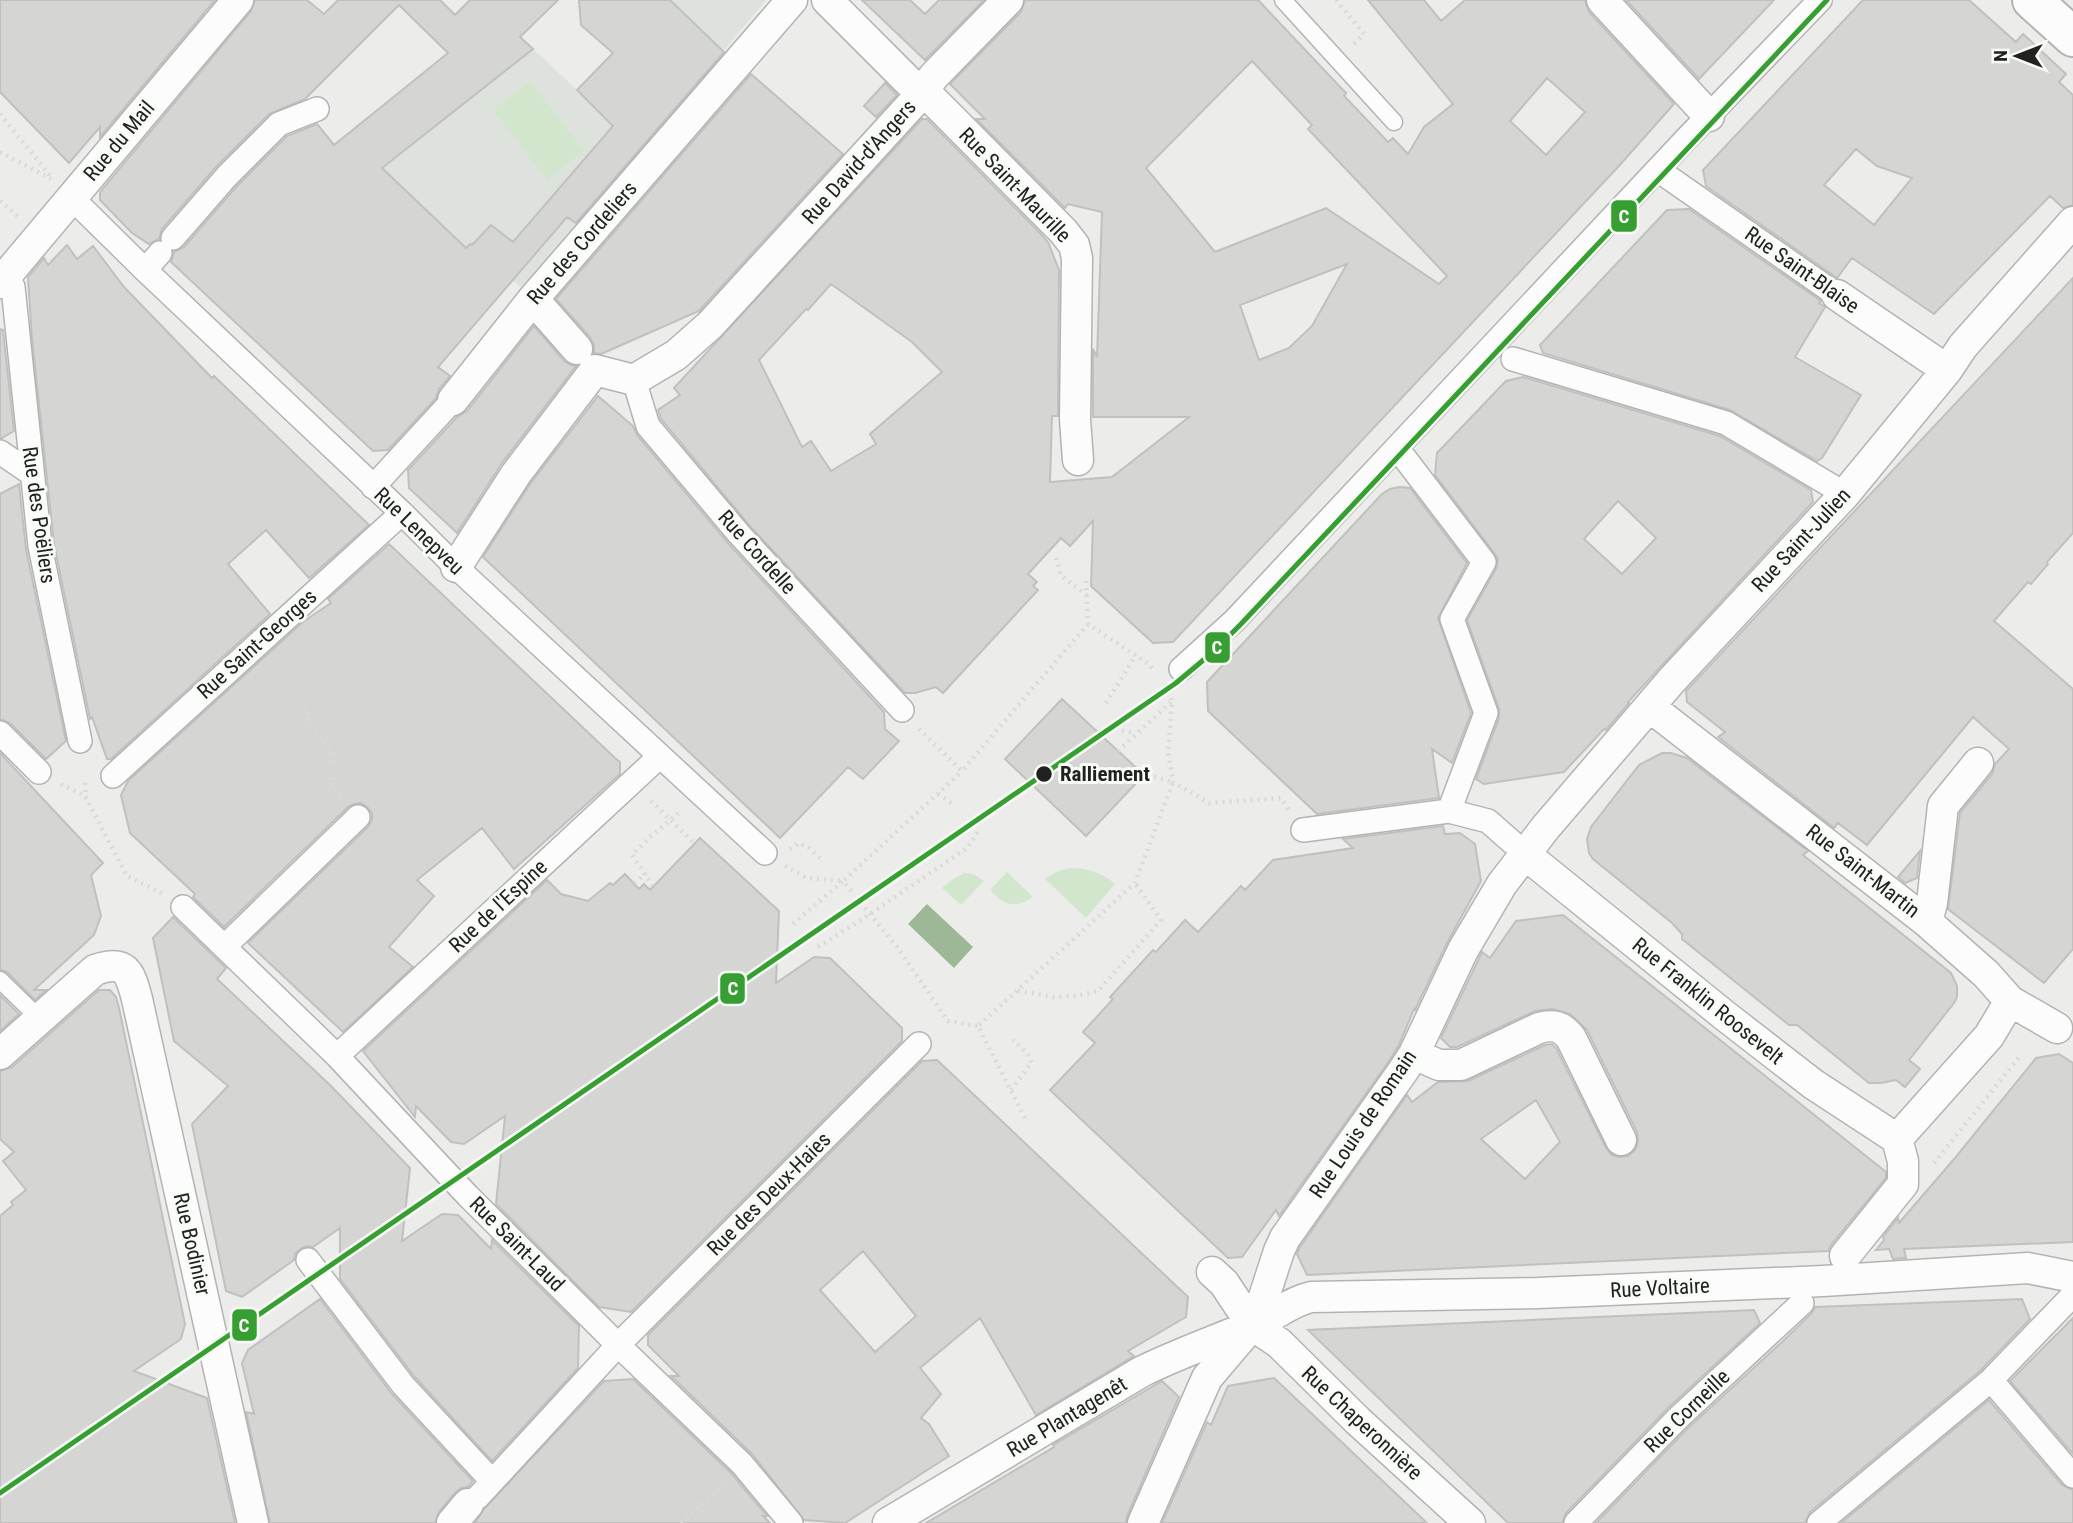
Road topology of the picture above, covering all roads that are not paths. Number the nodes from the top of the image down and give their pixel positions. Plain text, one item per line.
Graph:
1 (238, 0) edge
2 (792, 0) edge
3 (827, 0) edge
4 (1008, 0) edge
5 (1283, 0) edge
6 (1602, 0) edge
7 (1820, 0) edge
8 (2032, 0) edge
9 (2073, 37) edge
10 (922, 92) junction
11 (317, 109) dead end
12 (1709, 116) junction
13 (1394, 122) dead end
14 (1658, 170) junction
15 (78, 204) dead end
16 (2073, 222) edge
17 (159, 254) junction
18 (7, 285) edge
19 (1837, 295) joint
20 (533, 299) junction
21 (1513, 359) dead end
22 (587, 361) junction
23 (1947, 369) junction
24 (634, 380) junction
25 (453, 400) joint
26 (1397, 448) junction
27 (0, 452) edge
28 (1078, 460) dead end
29 (32, 474) junction
30 (373, 487) junction
31 (1845, 494) junction
32 (402, 513) junction
33 (456, 567) junction
34 (1181, 669) dead end
35 (1650, 707) junction
36 (902, 710) dead end
37 (0, 733) edge
38 (80, 741) road end
39 (660, 756) junction
40 (1978, 763) dead end
41 (39, 772) dead end
42 (113, 776) dead end
43 (1449, 811) junction
44 (358, 817) dead end
45 (1303, 830) road end
46 (1519, 849) junction
47 (769, 856) road end
48 (183, 907) road end
49 (1927, 922) junction
50 (224, 947) junction
51 (0, 980) edge
52 (2010, 1001) junction
53 (39, 1018) junction
54 (2065, 1033) edge
55 (919, 1044) dead end
56 (0, 1054) edge
57 (1414, 1054) junction
58 (337, 1056) junction
59 (1897, 1139) junction
60 (1621, 1140) dead end
61 (1845, 1256) dead end
62 (307, 1260) dead end
63 (1212, 1272) dead end
64 (2073, 1277) edge
65 (2073, 1295) edge
66 (1802, 1303) dead end
67 (1252, 1325) junction
68 (618, 1345) junction
69 (1991, 1380) junction
70 (2073, 1476) edge
71 (472, 1501) edge
72 (253, 1523) edge
73 (791, 1523) edge
74 (888, 1523) edge
75 (1143, 1523) edge
76 (1470, 1523) edge
77 (1576, 1523) edge
78 (1819, 1523) edge

1 - 18 street, Rue du Mail
2 - 20 street, Rue des Cordeliers
3 - 10 street, Rue Saint-Maurille
4 - 10 street, Rue David-d'Angers
5 - 13 lane
6 - 12 street
7 - 12 street
8 - 9 main road
10 - 24 street, Rue David-d'Angers
10 - 28 street, Rue Saint-Maurille
11 - 17 street
12 - 14 street
14 - 19 street, Rue Saint-Blaise
14 - 26 street
15 - 17 street, Rue Lenepveu
16 - 23 street, Rue Saint-Julien
17 - 30 street, Rue Lenepveu
18 - 29 street, Rue des Poëliers
19 - 23 street, Rue Saint-Blaise
20 - 22 street
20 - 25 street, Rue des Cordeliers
21 - 31 street
22 - 24 street
22 - 33 street
23 - 31 street, Rue Saint-Julien
24 - 36 street, Rue Cordelle
25 - 30 street, Rue des Cordeliers
26 - 34 street
26 - 43 street
27 - 29 street
29 - 38 street, Rue des Poëliers
30 - 32 street, Rue Lenepveu
31 - 35 street, Rue Saint-Julien
32 - 33 street, Rue Lenepveu
32 - 42 street, Rue Saint-Georges
33 - 39 street, Rue Lenepveu
35 - 46 street, Rue Saint-Julien
35 - 49 street, Rue Saint-Martin
37 - 41 street
39 - 47 street, Rue Lenepveu
39 - 58 street, Rue de l'Espine
40 - 49 street
43 - 45 street
43 - 46 street
44 - 50 street
46 - 57 street, Rue Louis de Romain
46 - 59 street, Rue Franklin Roosevelt
48 - 50 street, Rue Saint-Laud
49 - 52 street, Rue Saint-Martin
50 - 58 street, Rue Saint-Laud
51 - 53 lane
52 - 54 street, Rue Saint-Martin
52 - 59 street
53 - 56 street
53 - 72 street, Rue Bodinier
55 - 68 street, Rue des Deux-Haies
57 - 60 street
57 - 67 street, Rue Louis de Romain
58 - 68 street, Rue Saint-Laud
59 - 61 street
62 - 71 street
63 - 67 street
64 - 67 street, Rue Voltaire
65 - 69 street
66 - 77 street, Rue Corneille
67 - 74 street, Rue Plantagenêt
67 - 75 street
67 - 76 street, Rue Chaperonnière
68 - 71 street, Rue des Deux-Haies
68 - 73 street, Rue Saint-Laud
69 - 70 street
69 - 78 street

